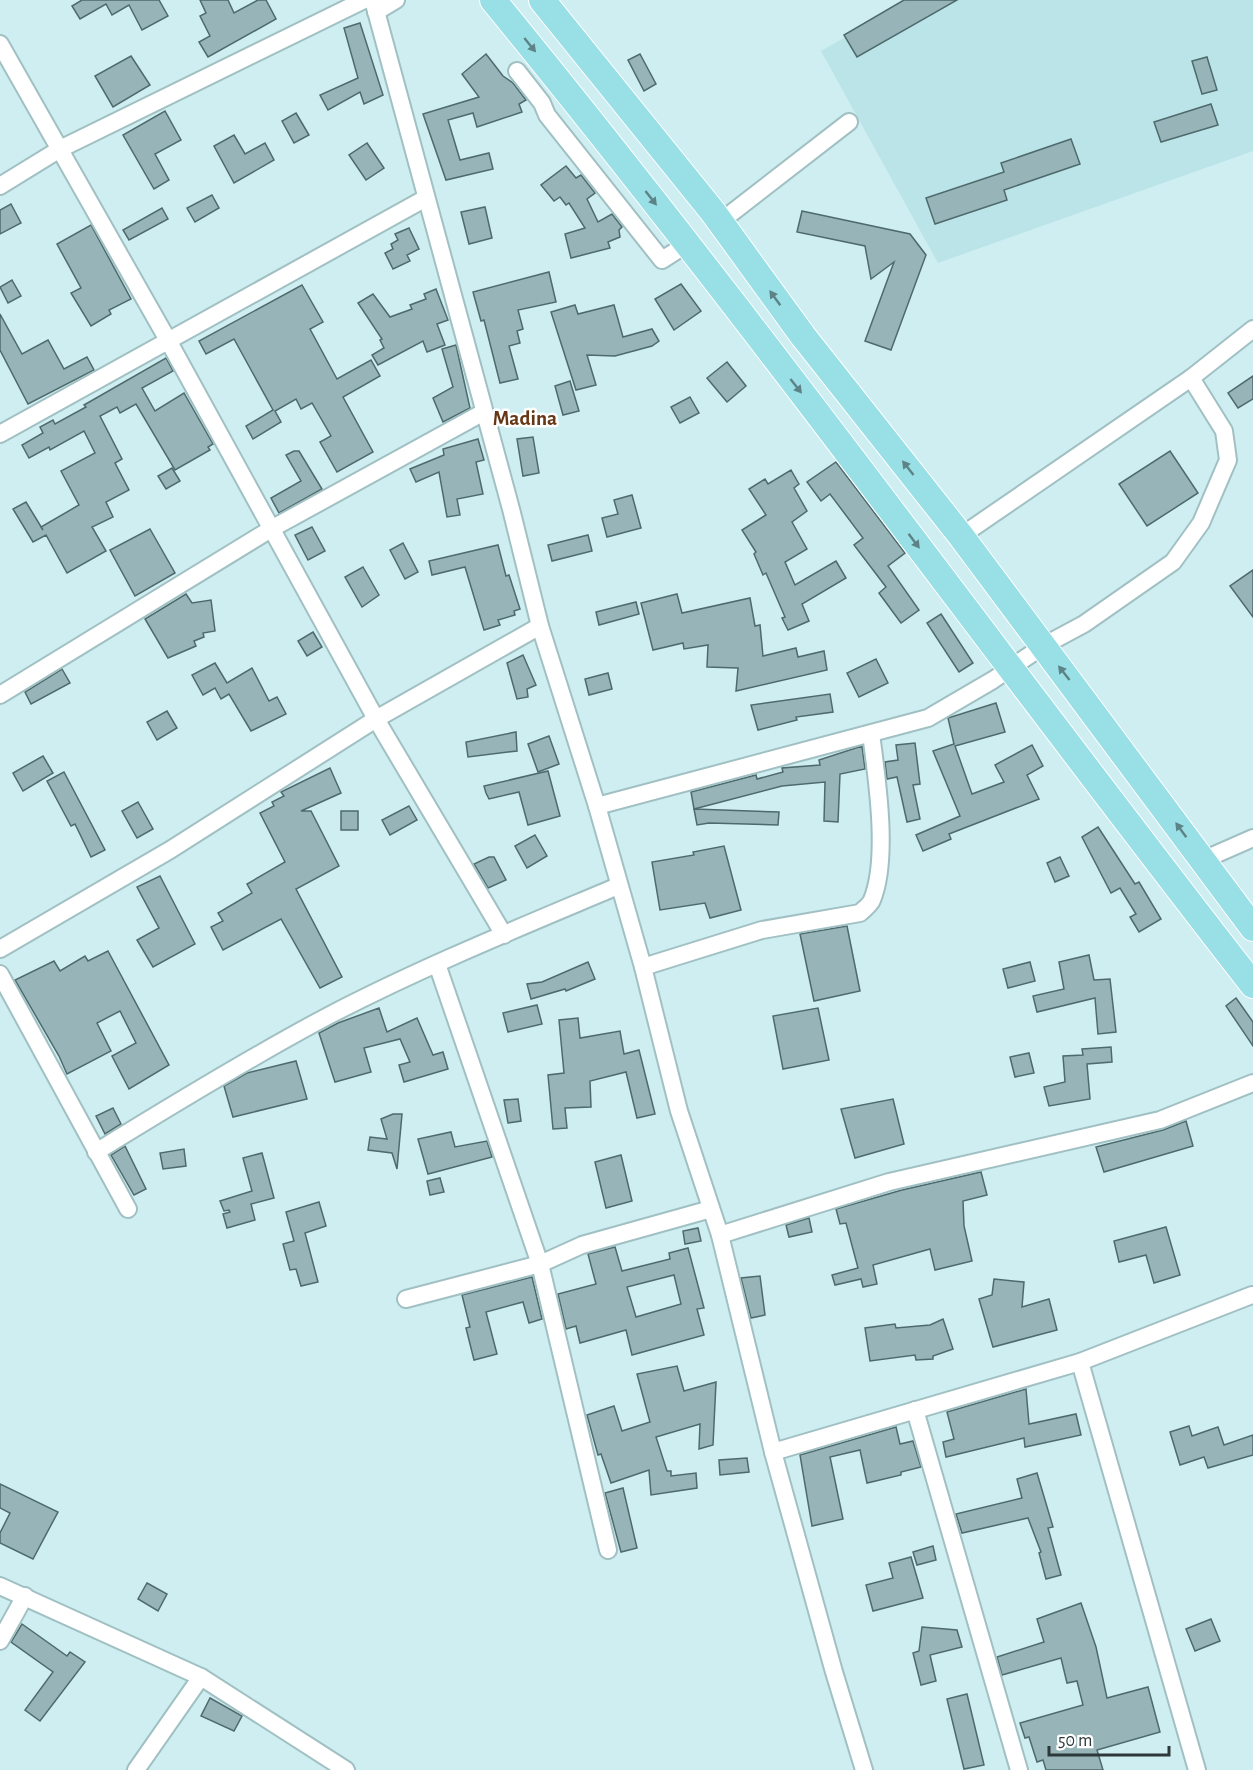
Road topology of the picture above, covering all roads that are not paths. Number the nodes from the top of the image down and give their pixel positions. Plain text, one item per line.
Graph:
1 (396, 0) edge
2 (493, 0) edge
3 (542, 0) edge
4 (371, 4) edge
5 (0, 44) edge
6 (517, 71) dead end
7 (564, 87) junction
8 (542, 103) junction
9 (849, 122) dead end
10 (60, 149) junction
11 (0, 186) edge
12 (426, 198) junction
13 (720, 222) junction
14 (687, 244) junction
15 (1253, 329) edge
16 (803, 336) junction
17 (169, 342) junction
18 (773, 356) junction
19 (1191, 378) junction
20 (484, 412) junction
21 (0, 434) edge
22 (271, 529) junction
23 (961, 536) junction
24 (540, 626) junction
25 (1043, 646) junction
26 (1010, 668) junction
27 (0, 695) edge
28 (376, 719) junction
29 (871, 734) junction
30 (597, 806) junction
31 (1253, 838) edge
32 (1203, 860) junction
33 (618, 886) junction
34 (1253, 928) edge
35 (504, 935) junction
36 (0, 949) edge
37 (1244, 954) edge
38 (437, 964) junction
39 (643, 967) junction
40 (0, 974) edge
41 (1253, 985) edge
42 (1253, 1083) edge
43 (96, 1152) junction
44 (128, 1209) dead end
45 (711, 1209) junction
46 (720, 1235) junction
47 (540, 1264) junction
48 (1252, 1295) edge
49 (406, 1299) dead end
50 (1080, 1362) junction
51 (915, 1410) junction
52 (773, 1452) junction
53 (608, 1550) dead end
54 (0, 1586) edge
55 (26, 1596) junction
56 (0, 1641) edge
57 (201, 1677) junction
58 (136, 1770) edge
59 (346, 1770) edge
60 (864, 1770) edge
61 (1019, 1770) edge
62 (1197, 1770) edge

1 - 4 street
2 -> 7 main road
3 - 13 main road
4 - 10 street
4 - 12 street
5 - 10 street
6 - 8 street
7 - 8 street
7 -> 14 main road
8 - 14 street
9 - 13 street
10 - 11 street
10 - 17 street
12 - 17 street
12 - 20 street
16 -> 13 main road
14 - 18 main road
15 - 19 street
16 - 18 main road
23 -> 16 main road
17 - 21 street
17 - 22 street
18 -> 26 main road
19 - 23 street
19 - 25 street
20 - 22 street
20 - 24 street
22 - 27 street
22 - 28 street
23 - 25 main road
24 - 28 street
24 - 30 street
25 - 26 street
32 -> 25 main road
26 - 29 street
26 - 37 main road
28 - 35 street
28 - 36 street
29 - 30 street
29 - 39 street
30 - 33 street
31 - 32 street
32 - 34 main road
33 - 35 street
33 - 39 street
35 - 38 street
37 - 41 main road
38 - 43 street
38 - 47 street
39 - 45 street
40 - 43 street
42 - 46 street
43 - 44 street
45 - 46 street
45 - 47 street
46 - 52 street
47 - 49 street
47 - 53 street
48 - 50 street
50 - 51 street
50 - 62 street
51 - 52 street
51 - 61 street
52 - 60 street
54 - 55 street
55 - 56 street
55 - 57 street
57 - 58 street
57 - 59 street

